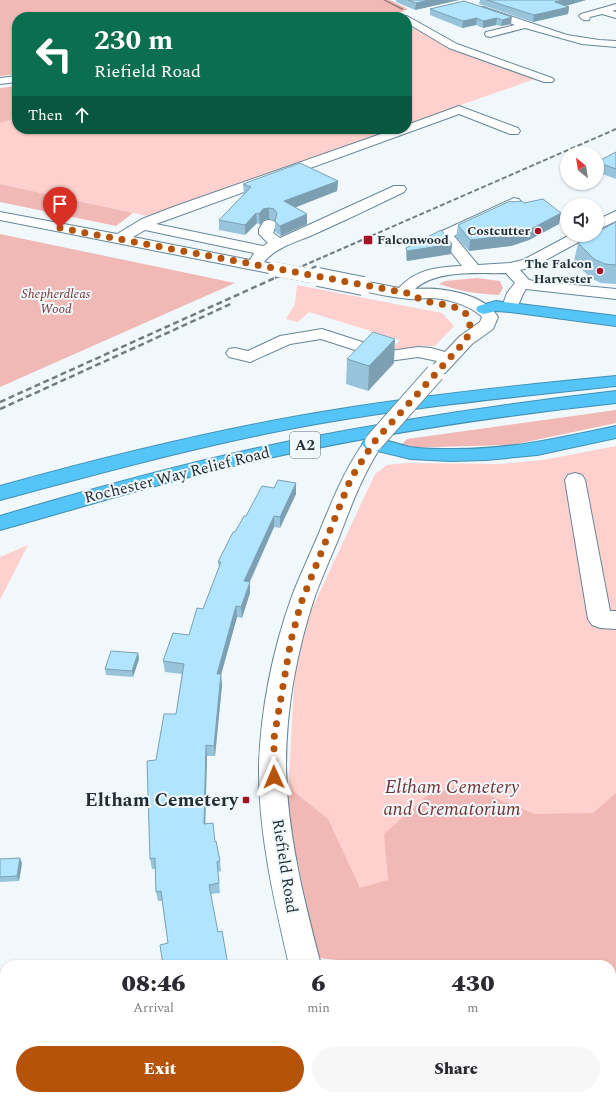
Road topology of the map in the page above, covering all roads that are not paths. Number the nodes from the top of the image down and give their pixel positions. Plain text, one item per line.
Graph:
1 (472, 6) edge
2 (616, 7) edge
3 (602, 12) junction
4 (420, 13) edge
5 (412, 15) edge
6 (616, 15) edge
7 (586, 18) dead end
8 (412, 22) edge
9 (526, 25) junction
10 (490, 34) dead end
11 (616, 44) edge
12 (12, 80) edge
13 (548, 80) dead end
14 (0, 81) edge
15 (412, 127) edge
16 (514, 131) dead end
17 (393, 134) edge
18 (399, 189) dead end
19 (514, 202) edge
20 (0, 216) edge
21 (616, 216) edge
22 (604, 222) edge
23 (269, 224) dead end
24 (138, 228) junction
25 (120, 239) junction
26 (568, 242) edge
27 (264, 257) junction
28 (510, 268) junction
29 (473, 269) junction
30 (523, 283) junction
31 (407, 294) junction
32 (616, 294) edge
33 (510, 307) junction
34 (484, 309) junction
35 (616, 321) edge
36 (466, 340) junction
37 (235, 353) dead end
38 (449, 359) junction
39 (616, 381) edge
40 (616, 397) edge
41 (616, 432) edge
42 (373, 443) junction
43 (575, 480) dead end
44 (0, 493) edge
45 (0, 523) edge
46 (616, 620) edge
47 (304, 960) edge

1 - 9 street
2 - 3 street
3 - 6 street
3 - 7 street
4 - 5 street
8 - 13 street
9 - 10 street
9 - 11 street
12 - 14 street
15 - 16 street
17 - 24 street
18 - 27 street
19 - 29 street
20 - 25 street
21 - 22 street
23 - 27 street
24 - 25 street
24 - 27 street
25 - 27 street
26 - 28 street
27 - 31 street, bridge
28 - 29 street
28 - 30 street
29 - 31 street
30 - 32 street
30 - 33 street
31 - 34 street
31 - 36 street, Riefield Road
33 - 34 highway
33 - 35 highway
34 - 36 street, Riefield Road
36 - 38 street, Riefield Road
37 - 38 street
38 - 42 street, Riefield Road, bridge
39 - 44 highway, Rochester Way Relief Road / A2
40 - 45 highway, Rochester Way Relief Road / A2
41 - 42 highway
42 - 47 street, Riefield Road
43 - 46 street

